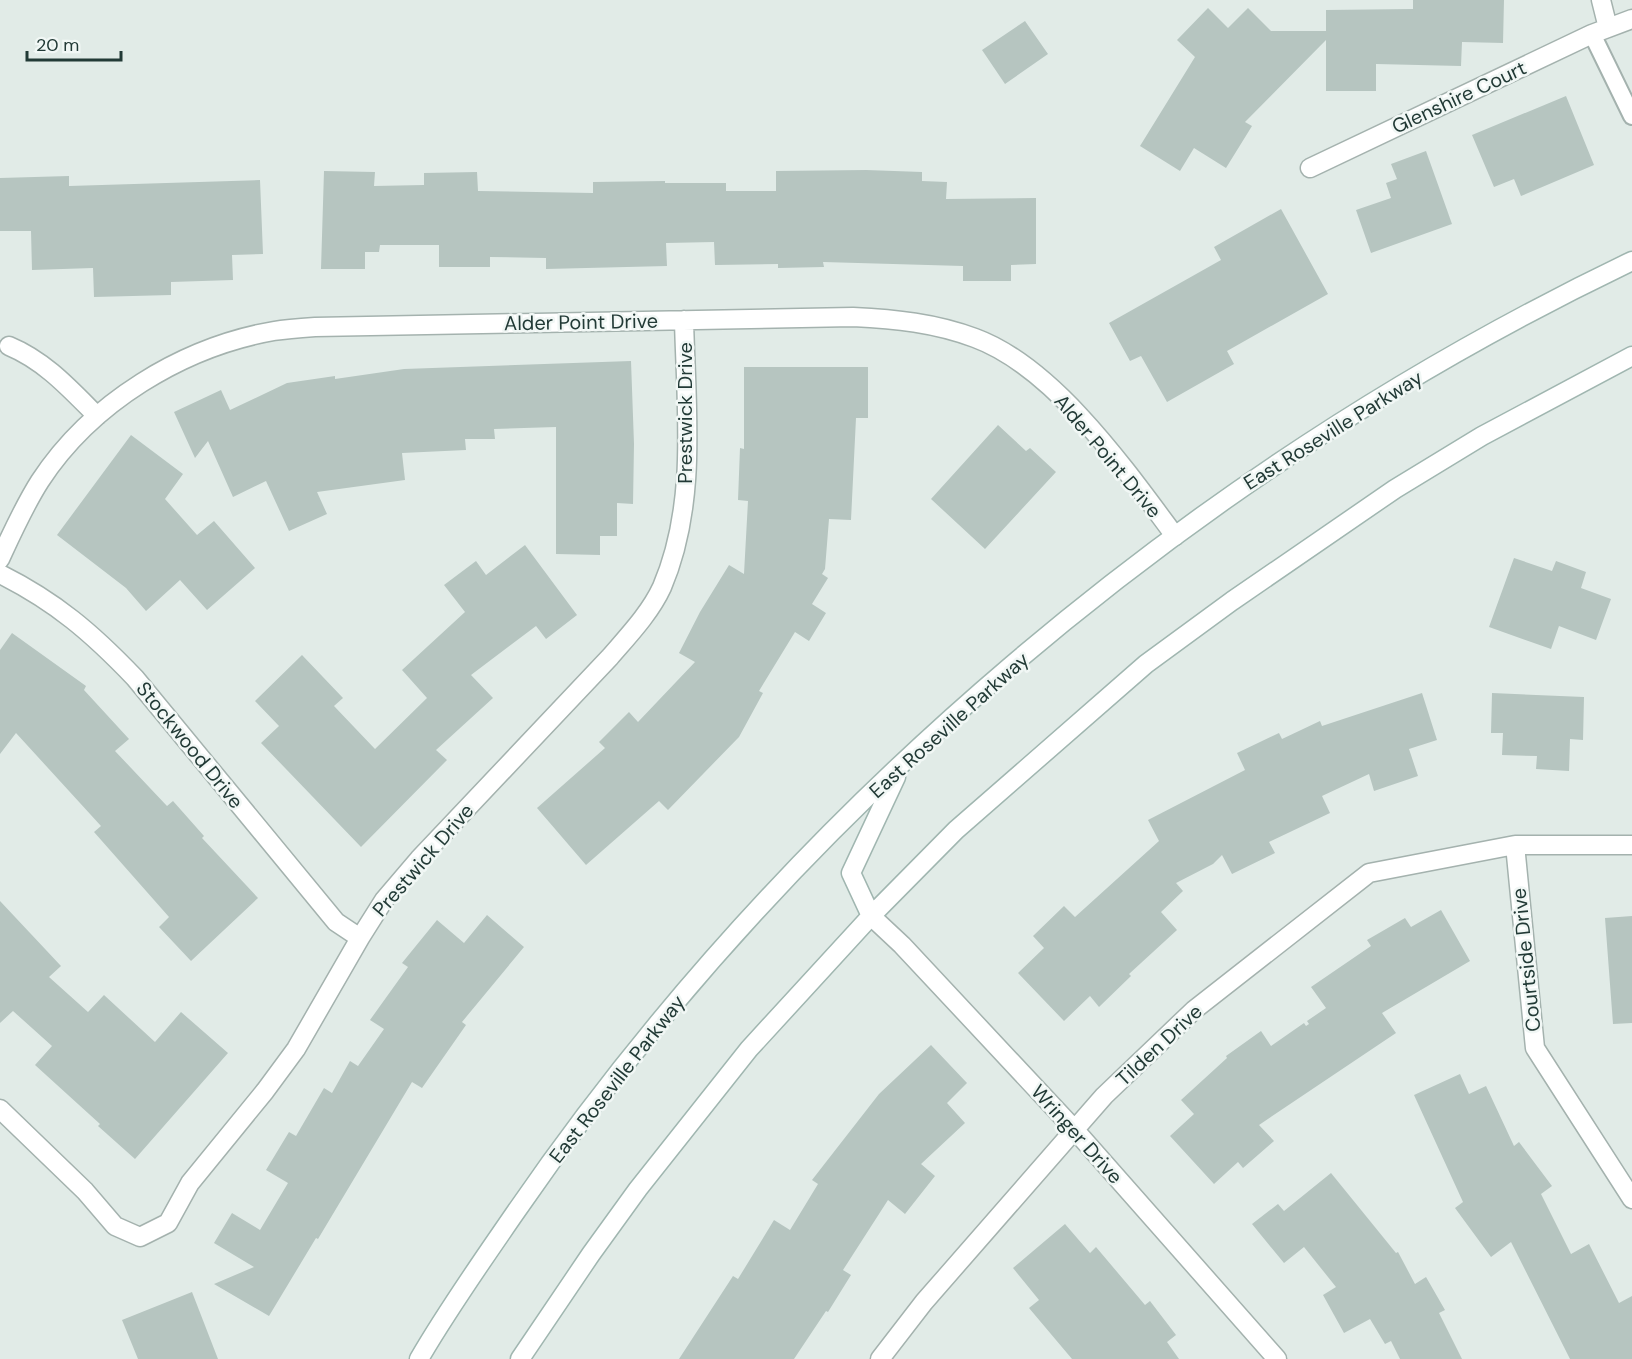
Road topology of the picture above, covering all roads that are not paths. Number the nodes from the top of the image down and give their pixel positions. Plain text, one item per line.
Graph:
1 (1600, 0) edge
2 (1632, 19) edge
3 (1600, 31) junction
4 (1632, 116) edge
5 (1310, 168) dead end
6 (1632, 261) edge
7 (684, 320) junction
8 (9, 346) dead end
9 (1632, 356) edge
10 (97, 416) junction
11 (1174, 536) junction
12 (0, 559) edge
13 (0, 574) edge
14 (902, 764) junction
15 (1515, 844) junction
16 (1632, 844) edge
17 (871, 916) junction
18 (360, 938) junction
19 (0, 1109) edge
20 (1074, 1129) junction
21 (1632, 1199) edge
22 (418, 1359) edge
23 (520, 1359) edge
24 (880, 1359) edge
25 (1277, 1359) edge

1 - 3 street
2 - 3 street, Glenshire Court
3 - 4 lane
3 - 5 street, Glenshire Court
6 - 11 street, East Roseville Parkway
7 - 10 street, Alder Point Drive
7 - 11 street, Alder Point Drive
7 - 18 street, Prestwick Drive
8 - 10 street
9 - 17 street
10 - 12 street, Alder Point Drive
11 - 14 street, East Roseville Parkway
13 - 18 street, Stockwood Drive
14 - 17 street
14 - 22 street, East Roseville Parkway
15 - 16 street
15 - 20 street, Tilden Drive
15 - 21 street, Courtside Drive
17 - 20 street, Wringer Drive
17 - 23 street
18 - 19 street, Prestwick Drive
20 - 24 street, Tilden Drive
20 - 25 street, Wringer Drive

